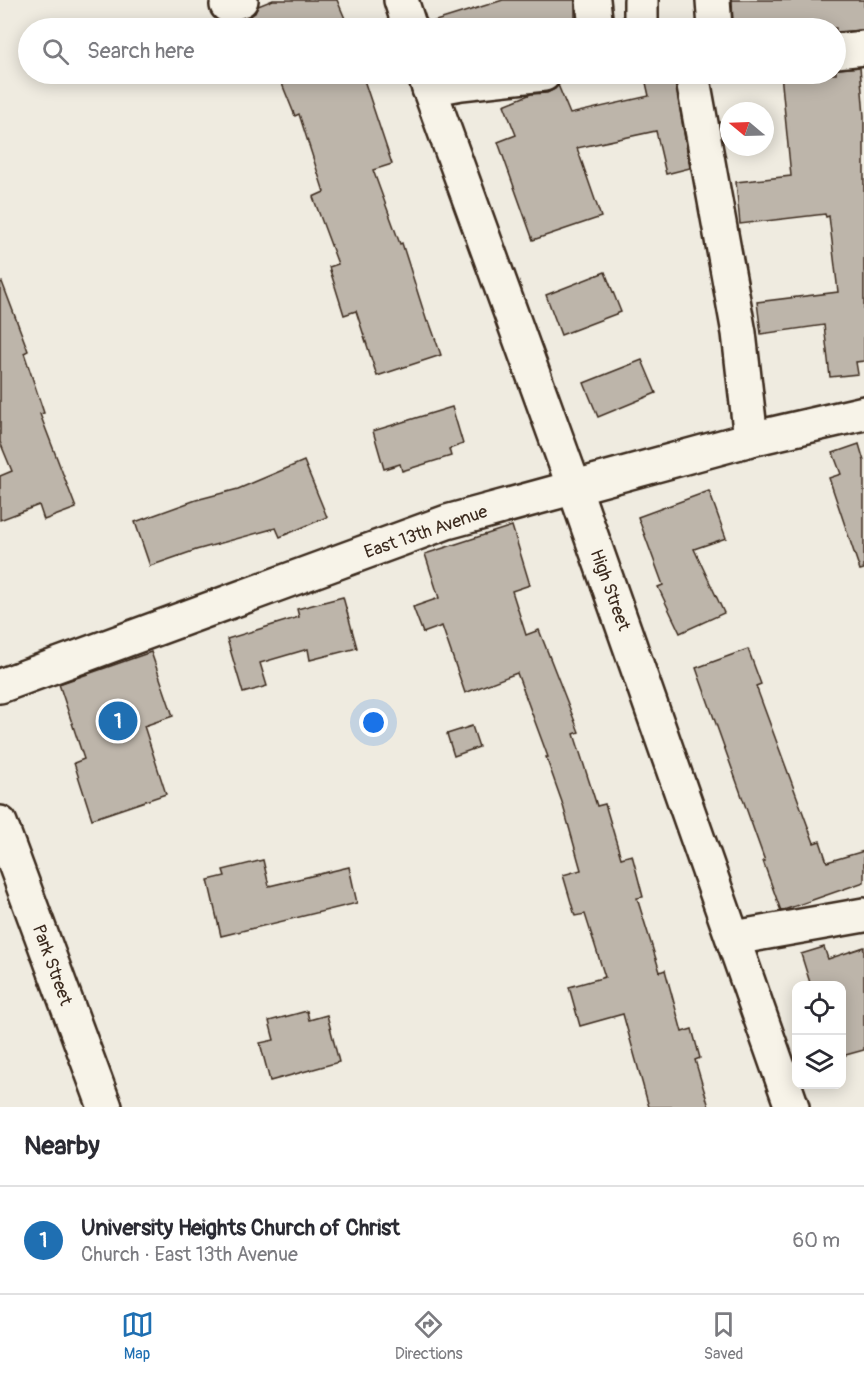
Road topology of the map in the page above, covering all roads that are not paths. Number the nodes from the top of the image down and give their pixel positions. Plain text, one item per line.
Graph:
1 (401, 0) edge
2 (593, 0) edge
3 (641, 0) edge
4 (713, 0) edge
5 (407, 18) edge
6 (595, 18) edge
7 (642, 18) edge
8 (714, 18) edge
9 (864, 48) edge
10 (846, 50) edge
11 (428, 84) edge
12 (694, 84) edge
13 (864, 413) edge
14 (752, 439) junction
15 (574, 487) junction
16 (0, 686) edge
17 (0, 823) edge
18 (864, 915) edge
19 (734, 938) junction
20 (105, 1107) edge
21 (792, 1107) edge

1 - 5 street
2 - 6 street
3 - 7 street
4 - 8 street
9 - 10 street
11 - 15 street, High Street
12 - 14 street
13 - 14 street, East 13th Avenue
14 - 15 street, East 13th Avenue
15 - 16 street, East 13th Avenue
15 - 19 street, High Street
17 - 20 street, Park Street
18 - 19 street
19 - 21 street, High Street

